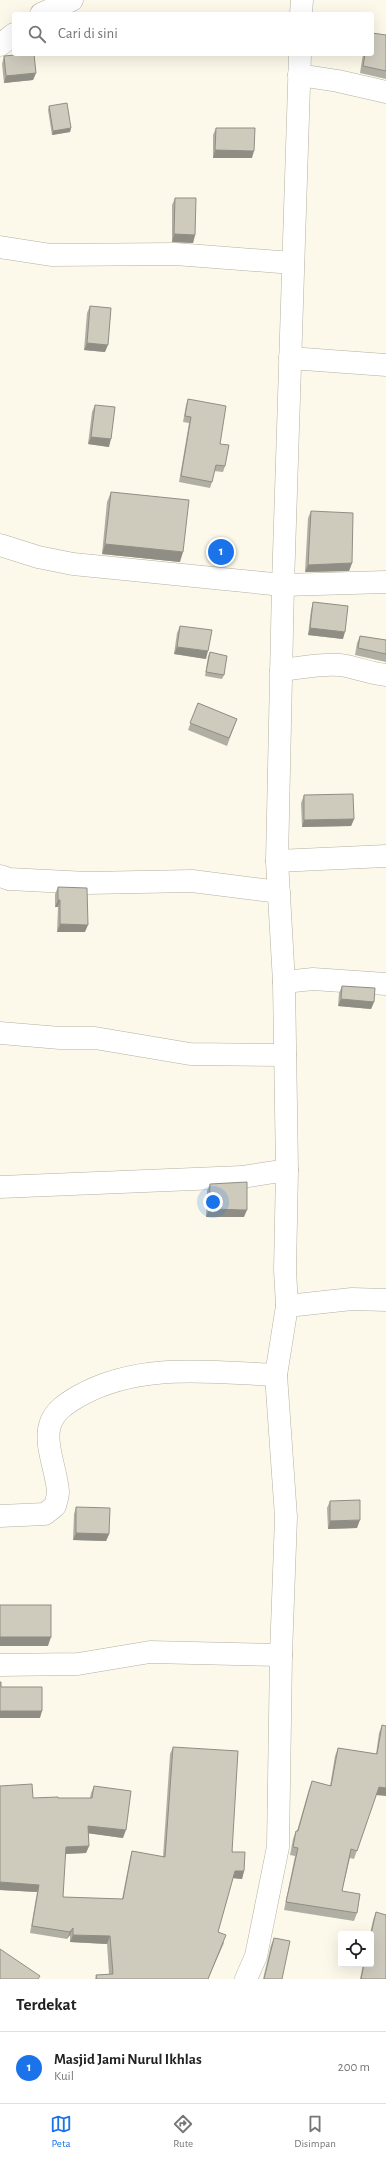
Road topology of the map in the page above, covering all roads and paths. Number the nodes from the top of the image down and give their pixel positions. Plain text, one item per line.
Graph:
1 (72, 0) edge
2 (45, 12) edge
3 (12, 36) edge
4 (0, 45) edge
5 (300, 56) edge
6 (299, 75) junction
7 (386, 92) edge
8 (0, 246) edge
9 (293, 263) junction
10 (290, 358) junction
11 (386, 365) edge
12 (0, 545) edge
13 (386, 582) edge
14 (283, 584) junction
15 (281, 670) junction
16 (386, 675) edge
17 (386, 856) edge
18 (278, 861) junction
19 (0, 876) edge
20 (279, 892) junction
21 (284, 982) junction
22 (386, 984) edge
23 (0, 1033) edge
24 (285, 1055) junction
25 (287, 1170) junction
26 (0, 1187) edge
27 (386, 1300) edge
28 (287, 1306) junction
29 (276, 1375) junction
30 (0, 1516) edge
31 (281, 1656) junction
32 (0, 1665) edge
33 (246, 1979) edge

1 - 2 street
3 - 4 street
5 - 6 street
6 - 7 street
6 - 9 street
8 - 9 street
9 - 10 street
10 - 11 street
10 - 14 street
12 - 14 street
13 - 14 street
14 - 15 street
15 - 16 street
15 - 18 street
17 - 18 street
18 - 20 street
19 - 20 street
20 - 21 street
21 - 22 street
21 - 24 street
23 - 24 street
24 - 25 street
25 - 26 street
25 - 28 street
27 - 28 street
28 - 29 street
29 - 30 street
29 - 31 street
31 - 32 street
31 - 33 street

